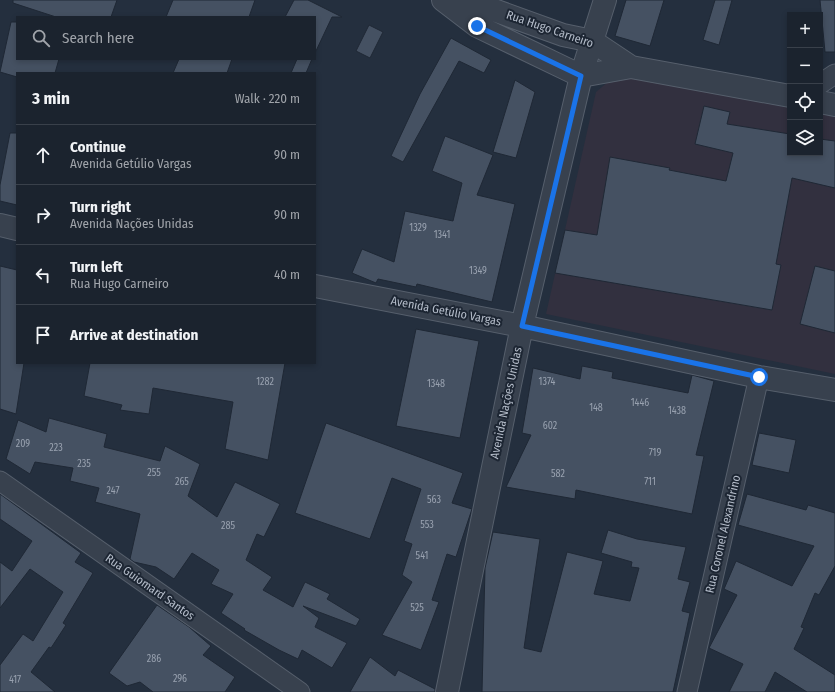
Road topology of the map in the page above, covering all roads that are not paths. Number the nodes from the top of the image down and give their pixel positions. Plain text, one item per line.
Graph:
1 (443, 0) edge
2 (466, 0) edge
3 (605, 0) edge
4 (592, 41) junction
5 (631, 67) junction
6 (835, 74) edge
7 (581, 76) junction
8 (823, 82) edge
9 (787, 95) edge
10 (823, 103) edge
11 (835, 105) edge
12 (0, 225) edge
13 (16, 228) edge
14 (316, 286) edge
15 (522, 326) junction
16 (759, 377) junction
17 (835, 390) edge
18 (0, 481) edge
19 (300, 692) edge
20 (447, 692) edge
21 (686, 692) edge

1 - 7 street, Rua Hugo Carneiro
2 - 4 street, Rua Hugo Carneiro
3 - 4 street, Avenida Nações Unidas
4 - 5 street, Rua Hugo Carneiro
4 - 7 street, Avenida Nações Unidas
5 - 7 street, Rua Hugo Carneiro
5 - 9 street, Rua Hugo Carneiro
6 - 8 street
7 - 15 street, Avenida Nações Unidas
10 - 11 street
12 - 13 street
14 - 15 street, Avenida Getúlio Vargas
15 - 16 street, Avenida Getúlio Vargas
15 - 20 street, Avenida Nações Unidas
16 - 17 street, Avenida Getúlio Vargas
16 - 21 street, Rua Coronel Alexandrino
18 - 19 street, Rua Guiomard Santos

